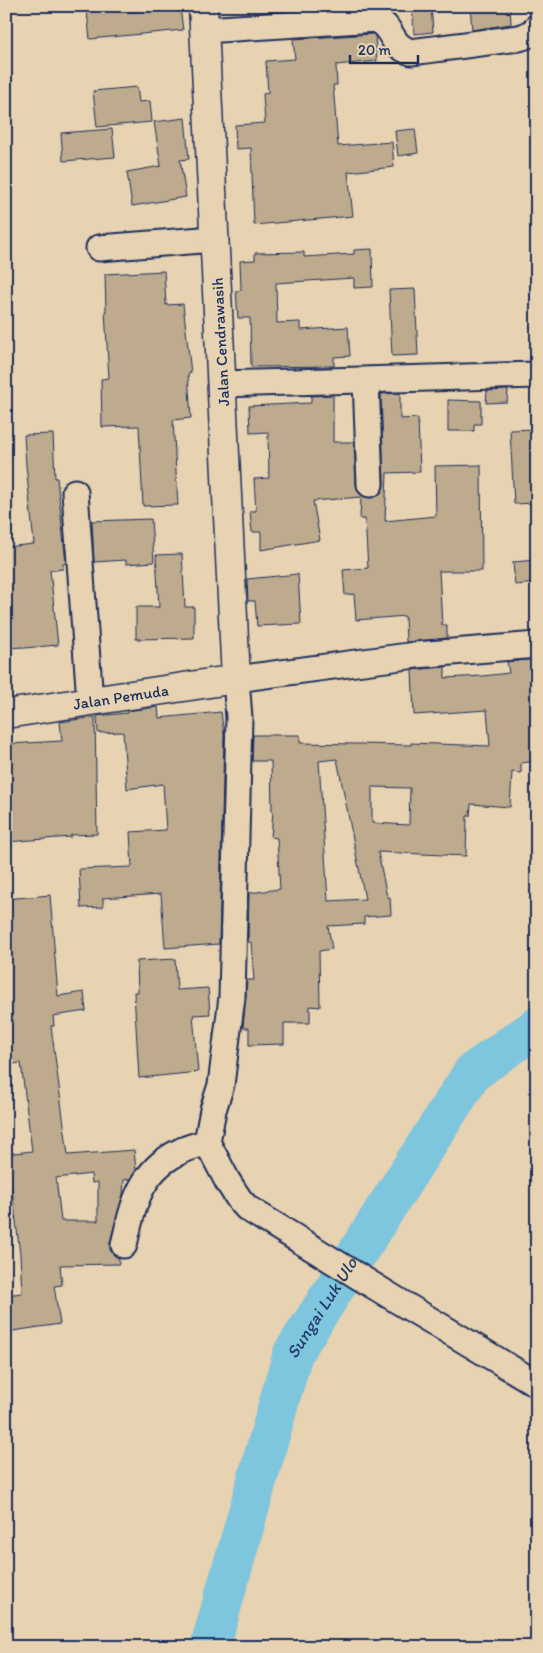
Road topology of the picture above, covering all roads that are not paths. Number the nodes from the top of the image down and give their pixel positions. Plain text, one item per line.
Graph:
1 (204, 18) edge
2 (537, 27) edge
3 (216, 240) junction
4 (99, 248) dead end
5 (537, 374) edge
6 (366, 380) junction
7 (222, 384) junction
8 (370, 484) dead end
9 (75, 492) dead end
10 (537, 645) edge
11 (236, 679) junction
12 (90, 701) junction
13 (6, 714) edge
14 (207, 1142) junction
15 (124, 1245) dead end
16 (537, 1384) edge

1 - 2 street
1 - 3 main road, Jalan Cendrawasih
3 - 4 street
3 - 7 main road, Jalan Cendrawasih
5 - 6 street
6 - 7 street
6 - 8 street
7 - 11 main road, Jalan Cendrawasih
9 - 12 street
10 - 11 street
11 - 12 main road, Jalan Pemuda
11 - 14 street
12 - 13 main road, Jalan Pemuda
14 - 15 street
14 - 16 street

